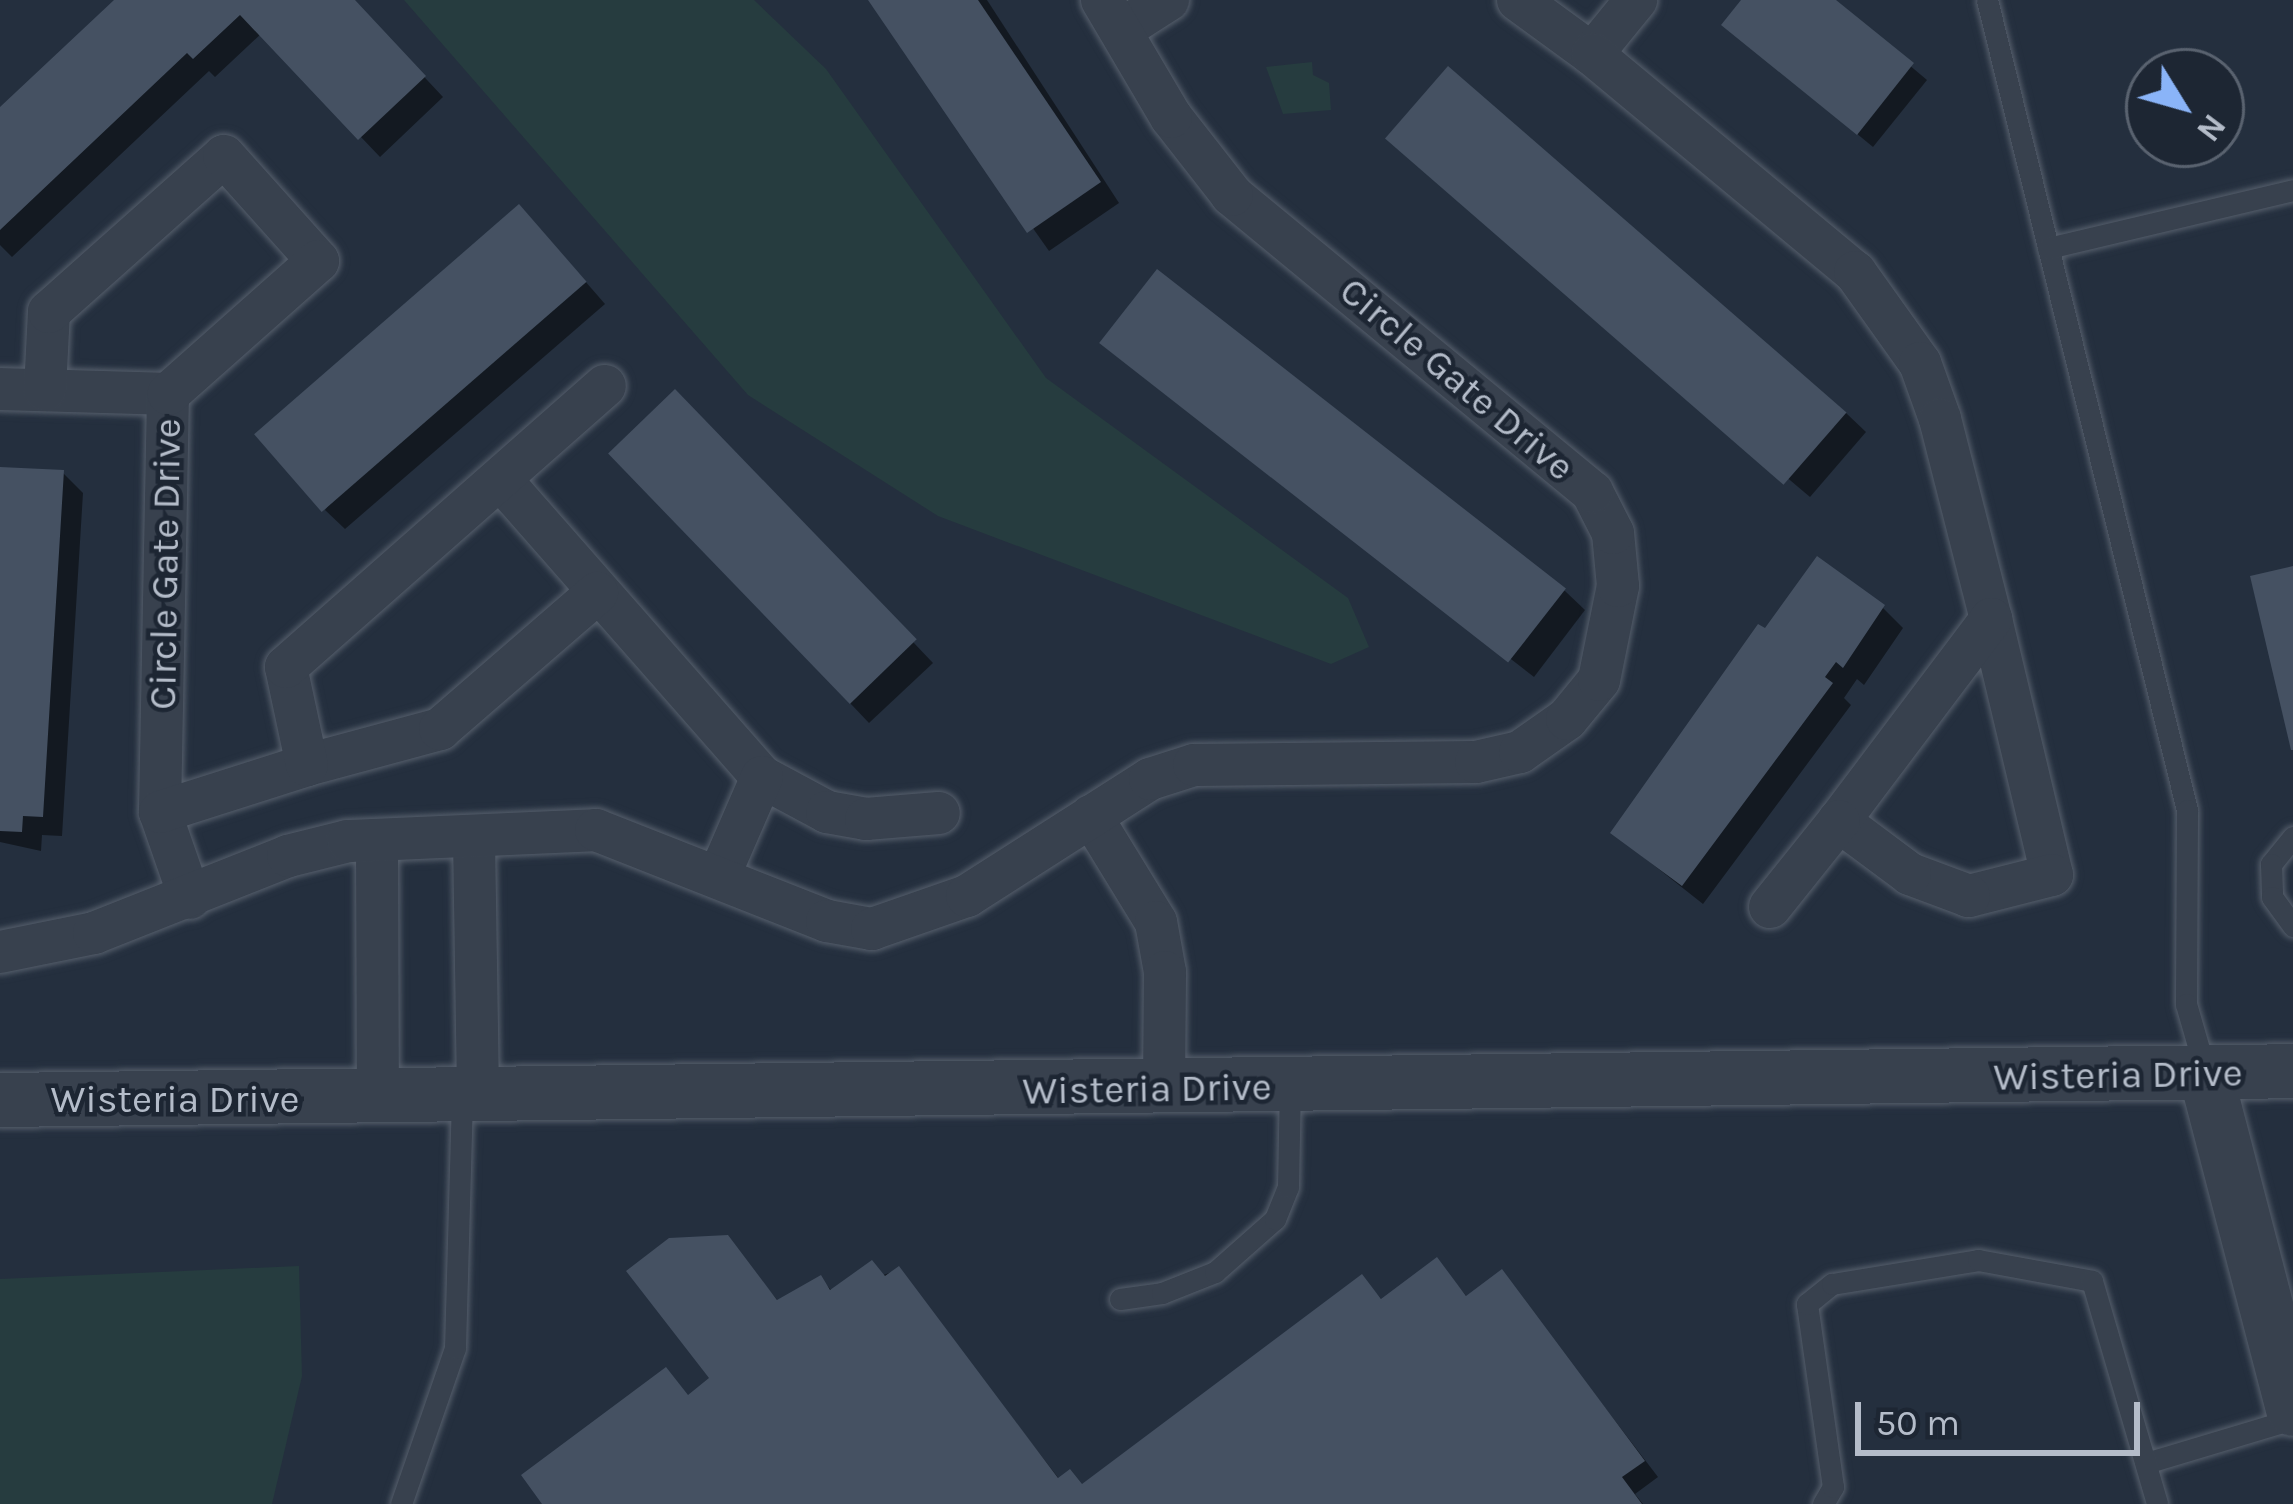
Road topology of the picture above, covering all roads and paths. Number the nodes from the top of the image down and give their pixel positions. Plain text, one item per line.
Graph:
1 (1168, 0) edge
2 (1518, 0) edge
3 (1636, 0) edge
4 (1987, 0) edge
5 (1112, 15) edge
6 (1592, 54) junction
7 (2293, 190) edge
8 (2048, 248) junction
9 (605, 386) dead end
10 (0, 389) edge
11 (45, 390) junction
12 (168, 394) junction
13 (501, 479) junction
14 (597, 593) junction
15 (1990, 619) junction
16 (307, 765) junction
17 (762, 777) junction
18 (160, 812) junction
19 (939, 812) dead end
20 (1091, 816) junction
21 (1839, 821) junction
22 (2293, 837) edge
23 (474, 838) junction
24 (377, 840) junction
25 (719, 876) junction
26 (190, 898) junction
27 (1770, 907) dead end
28 (2293, 926) edge
29 (0, 952) edge
30 (2293, 1072) edge
31 (2206, 1075) junction
32 (1290, 1087) junction
33 (1164, 1089) junction
34 (378, 1098) junction
35 (470, 1098) junction
36 (0, 1100) edge
37 (1120, 1299) dead end
38 (2293, 1409) edge
39 (2293, 1419) edge
40 (2146, 1463) junction
41 (401, 1504) edge
42 (1823, 1504) edge
43 (2157, 1504) edge

1 - 5 street, Circle Gate Drive
2 - 6 street
3 - 6 street
4 - 8 lane
5 - 20 street, Circle Gate Drive
6 - 15 street
7 - 8 lane
8 - 31 lane
9 - 13 street
10 - 11 street, Circle Gate Drive
11 - 12 street, Circle Gate Drive
11 - 12 street
12 - 18 street, Circle Gate Drive
13 - 14 street
13 - 16 street
14 - 16 street
14 - 17 street
15 - 21 street
15 - 21 street
16 - 18 street
17 - 19 street
17 - 25 street
18 - 26 street, Circle Gate Drive
20 - 25 street, Circle Gate Drive
20 - 33 street
21 - 27 street
22 - 28 lane
23 - 24 street, Circle Gate Drive
23 - 25 street, Circle Gate Drive
23 - 35 street
24 - 26 street, Circle Gate Drive
24 - 34 street
26 - 29 street, Circle Gate Drive
30 - 31 street, Wisteria Drive
31 - 32 street, Wisteria Drive
31 - 38 street
32 - 33 street, Wisteria Drive
32 - 37 lane
33 - 35 street, Wisteria Drive
34 - 35 street, Wisteria Drive
34 - 36 street, Wisteria Drive
35 - 41 lane
39 - 40 lane
40 - 42 lane
40 - 43 lane

